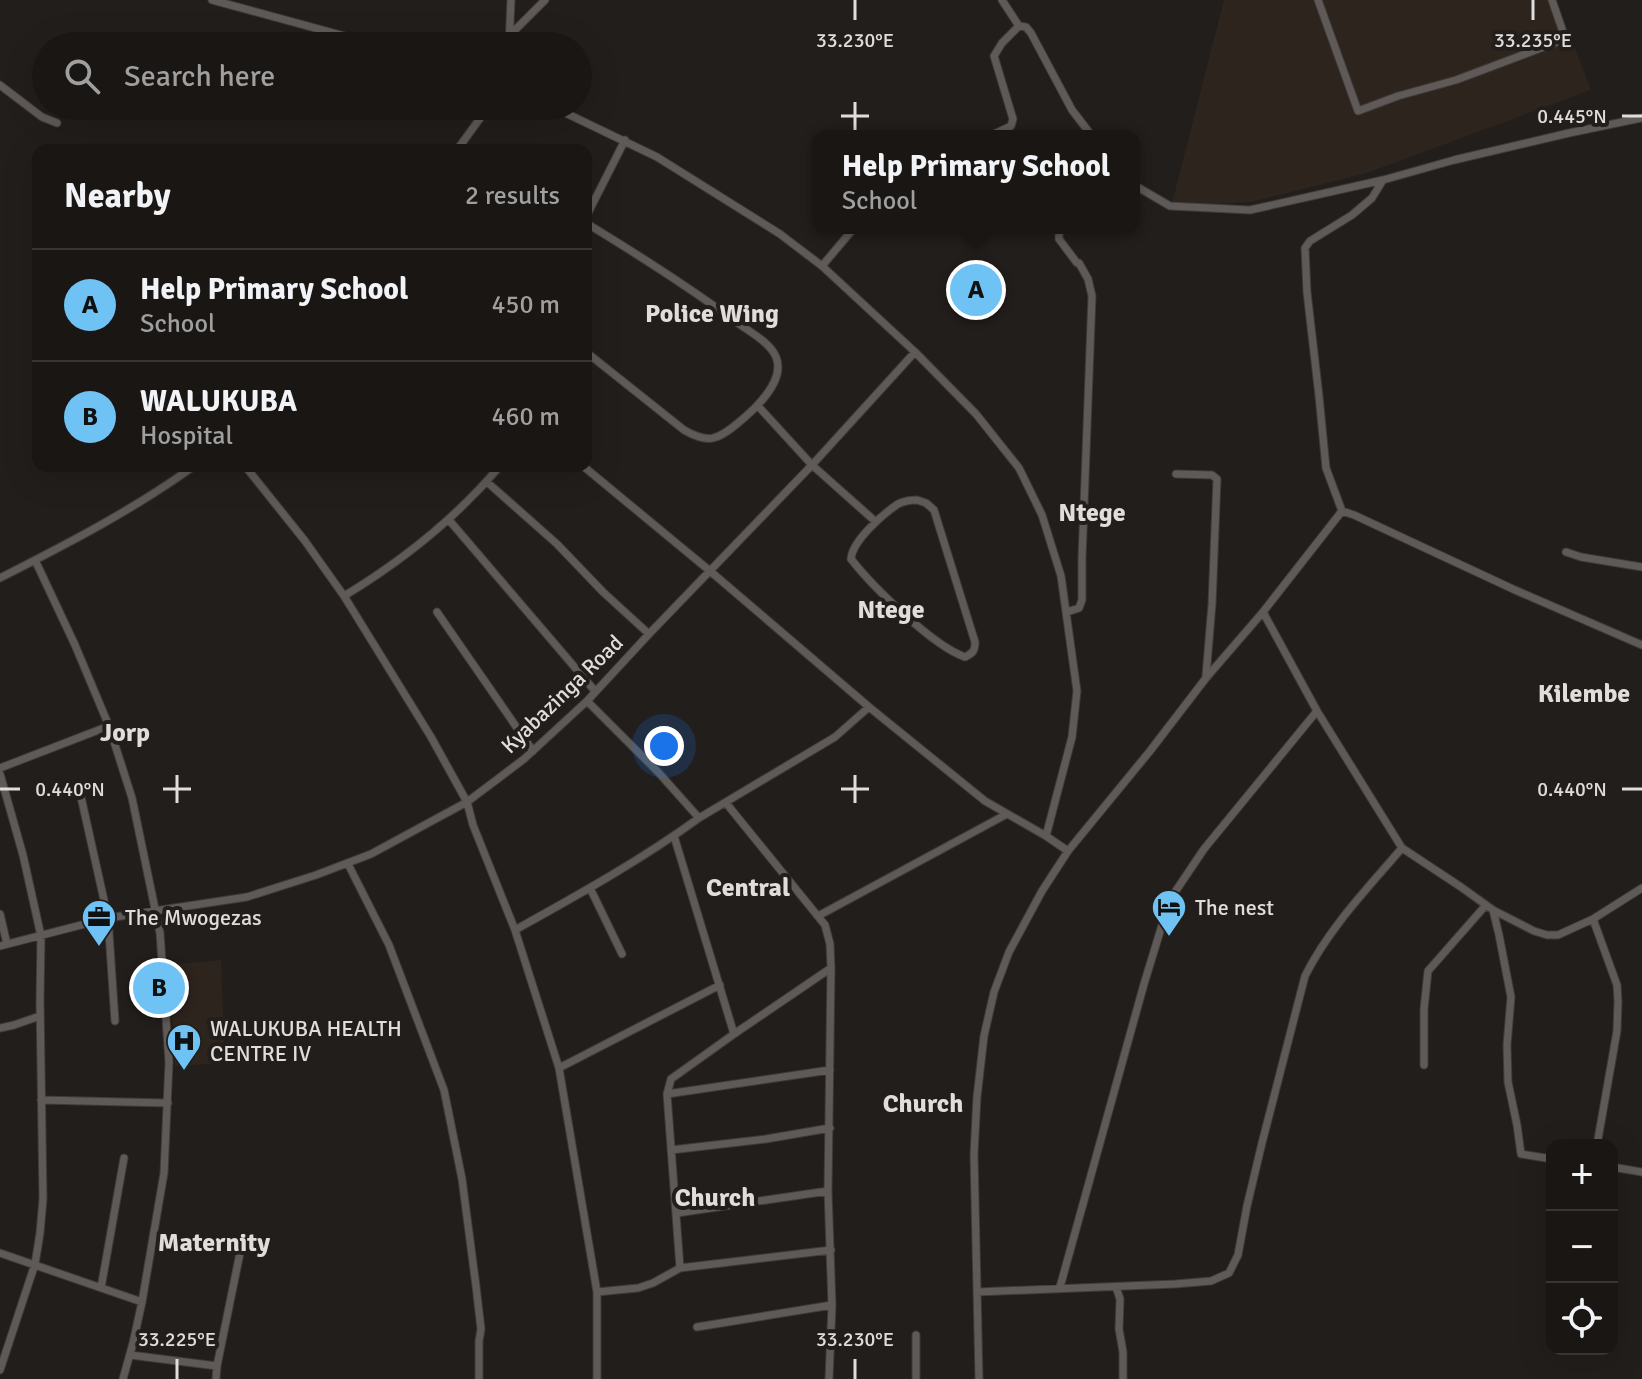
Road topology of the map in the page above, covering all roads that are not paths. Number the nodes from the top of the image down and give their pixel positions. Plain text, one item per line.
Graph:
1 (212, 0) edge
2 (511, 0) edge
3 (545, 0) edge
4 (1002, 0) edge
5 (1318, 0) edge
6 (1552, 0) edge
7 (1019, 26) junction
8 (330, 32) edge
9 (510, 32) edge
10 (513, 32) edge
11 (0, 85) edge
12 (32, 109) edge
13 (1642, 118) edge
14 (50, 120) edge
15 (479, 120) edge
16 (581, 120) edge
17 (57, 123) dead end
18 (1004, 130) edge
19 (1087, 130) edge
20 (625, 140) junction
21 (461, 144) edge
22 (1383, 180) junction
23 (1140, 188) edge
24 (592, 208) edge
25 (592, 224) edge
26 (849, 234) edge
27 (1059, 234) edge
28 (822, 266) junction
29 (915, 352) junction
30 (592, 357) edge
31 (758, 406) junction
32 (812, 465) junction
33 (186, 472) edge
34 (250, 472) edge
35 (495, 472) edge
36 (590, 472) edge
37 (1176, 474) dead end
38 (487, 482) junction
39 (1342, 511) junction
40 (449, 520) junction
41 (876, 522) junction
42 (1566, 552) dead end
43 (35, 560) junction
44 (1642, 567) edge
45 (710, 571) junction
46 (0, 578) edge
47 (344, 596) junction
48 (437, 612) dead end
49 (1067, 612) junction
50 (1263, 612) junction
51 (649, 634) junction
52 (1642, 645) edge
53 (1206, 678) junction
54 (595, 691) junction
55 (587, 701) junction
56 (869, 707) junction
57 (1317, 711) junction
58 (109, 726) junction
59 (533, 751) junction
60 (0, 771) edge
61 (81, 797) dead end
62 (467, 802) junction
63 (726, 803) junction
64 (1007, 814) junction
65 (699, 818) junction
66 (674, 836) junction
67 (1046, 836) junction
68 (1402, 848) junction
69 (1068, 851) junction
70 (348, 864) junction
71 (590, 888) junction
72 (1642, 888) edge
73 (1489, 907) junction
74 (157, 911) junction
75 (0, 914) edge
76 (818, 916) junction
77 (108, 918) junction
78 (1593, 919) junction
79 (515, 930) junction
80 (41, 936) junction
81 (3, 945) edge
82 (622, 954) dead end
83 (831, 968) junction
84 (720, 985) junction
85 (40, 1016) junction
86 (115, 1021) dead end
87 (0, 1028) edge
88 (734, 1034) junction
89 (1424, 1065) dead end
90 (559, 1068) junction
91 (830, 1070) junction
92 (667, 1094) junction
93 (41, 1100) junction
94 (168, 1103) junction
95 (830, 1128) junction
96 (1598, 1139) edge
97 (671, 1150) junction
98 (124, 1158) dead end
99 (1546, 1158) edge
100 (1618, 1168) edge
101 (1642, 1172) edge
102 (828, 1191) junction
103 (677, 1213) junction
104 (241, 1248) dead end
105 (831, 1250) junction
106 (0, 1253) edge
107 (35, 1264) junction
108 (680, 1268) junction
109 (1060, 1287) junction
110 (1116, 1287) junction
111 (101, 1288) junction
112 (597, 1292) junction
113 (977, 1292) junction
114 (142, 1302) junction
115 (832, 1305) junction
116 (697, 1327) dead end
117 (916, 1335) dead end
118 (130, 1355) junction
119 (217, 1366) junction
120 (0, 1370) edge
121 (123, 1379) edge
122 (216, 1379) edge
123 (479, 1379) edge
124 (597, 1379) edge
125 (829, 1379) edge
126 (916, 1379) edge
127 (979, 1379) edge
128 (1123, 1379) edge

1 - 8 street
2 - 9 street
3 - 10 street
4 - 7 street
5 - 6 street
7 - 18 street
7 - 19 street
11 - 12 street
13 - 22 street
14 - 17 street
15 - 21 street
16 - 20 street
20 - 24 street
20 - 28 street
22 - 23 street
22 - 39 street
25 - 31 street
26 - 28 street
27 - 49 street
28 - 29 street
29 - 32 street, Kyabazinga Road
29 - 49 street
30 - 31 street
31 - 32 street
32 - 41 street
32 - 45 street, Kyabazinga Road
33 - 43 street
34 - 47 street
35 - 38 street
36 - 45 street
37 - 53 street
38 - 40 street
38 - 51 street
39 - 50 street
39 - 52 street
40 - 47 street
40 - 54 street
41 - 41 street
42 - 44 street
43 - 46 street
43 - 58 street
45 - 51 street, Kyabazinga Road
45 - 56 street
47 - 62 street
48 - 59 street
49 - 67 street
50 - 53 street
50 - 57 street
51 - 54 street, Kyabazinga Road
53 - 69 street
54 - 55 street, Kyabazinga Road
55 - 59 street, Kyabazinga Road
55 - 65 street
56 - 63 street
56 - 64 street
57 - 68 street
57 - 109 street
58 - 60 street
58 - 74 street
59 - 62 street, Kyabazinga Road
60 - 80 street
61 - 77 street
62 - 70 street, Kyabazinga Road
62 - 79 street
63 - 65 street
63 - 76 street
64 - 67 street
64 - 76 street
65 - 66 street
66 - 71 street
66 - 84 street
67 - 69 street
68 - 73 street
68 - 110 street
69 - 113 street
70 - 74 street, Kyabazinga Road
70 - 123 street
71 - 79 street
71 - 82 street
72 - 78 street
73 - 78 street
73 - 89 street
73 - 99 street
74 - 77 street, Kyabazinga Road
74 - 94 street
75 - 81 street
76 - 83 street
77 - 80 street, Kyabazinga Road
77 - 86 street
78 - 96 street
79 - 90 street
80 - 81 street, Kyabazinga Road
80 - 85 street
83 - 88 street
83 - 91 street
84 - 88 street
84 - 90 street
85 - 87 street
85 - 93 street
88 - 92 street
90 - 112 street
91 - 92 street
91 - 95 street
92 - 97 street
93 - 94 street
93 - 107 street
94 - 114 street
95 - 97 street
95 - 102 street
97 - 103 street
98 - 111 street
100 - 101 street
102 - 103 street
102 - 105 street
103 - 108 street
104 - 119 street
105 - 108 street
105 - 115 street
106 - 107 street
107 - 111 street
107 - 120 street
108 - 112 street
109 - 110 street
109 - 113 street
110 - 128 street
111 - 114 street
112 - 124 street
113 - 127 street
114 - 118 street
115 - 116 street
115 - 125 street
117 - 126 street
118 - 119 street
118 - 121 street
119 - 122 street

